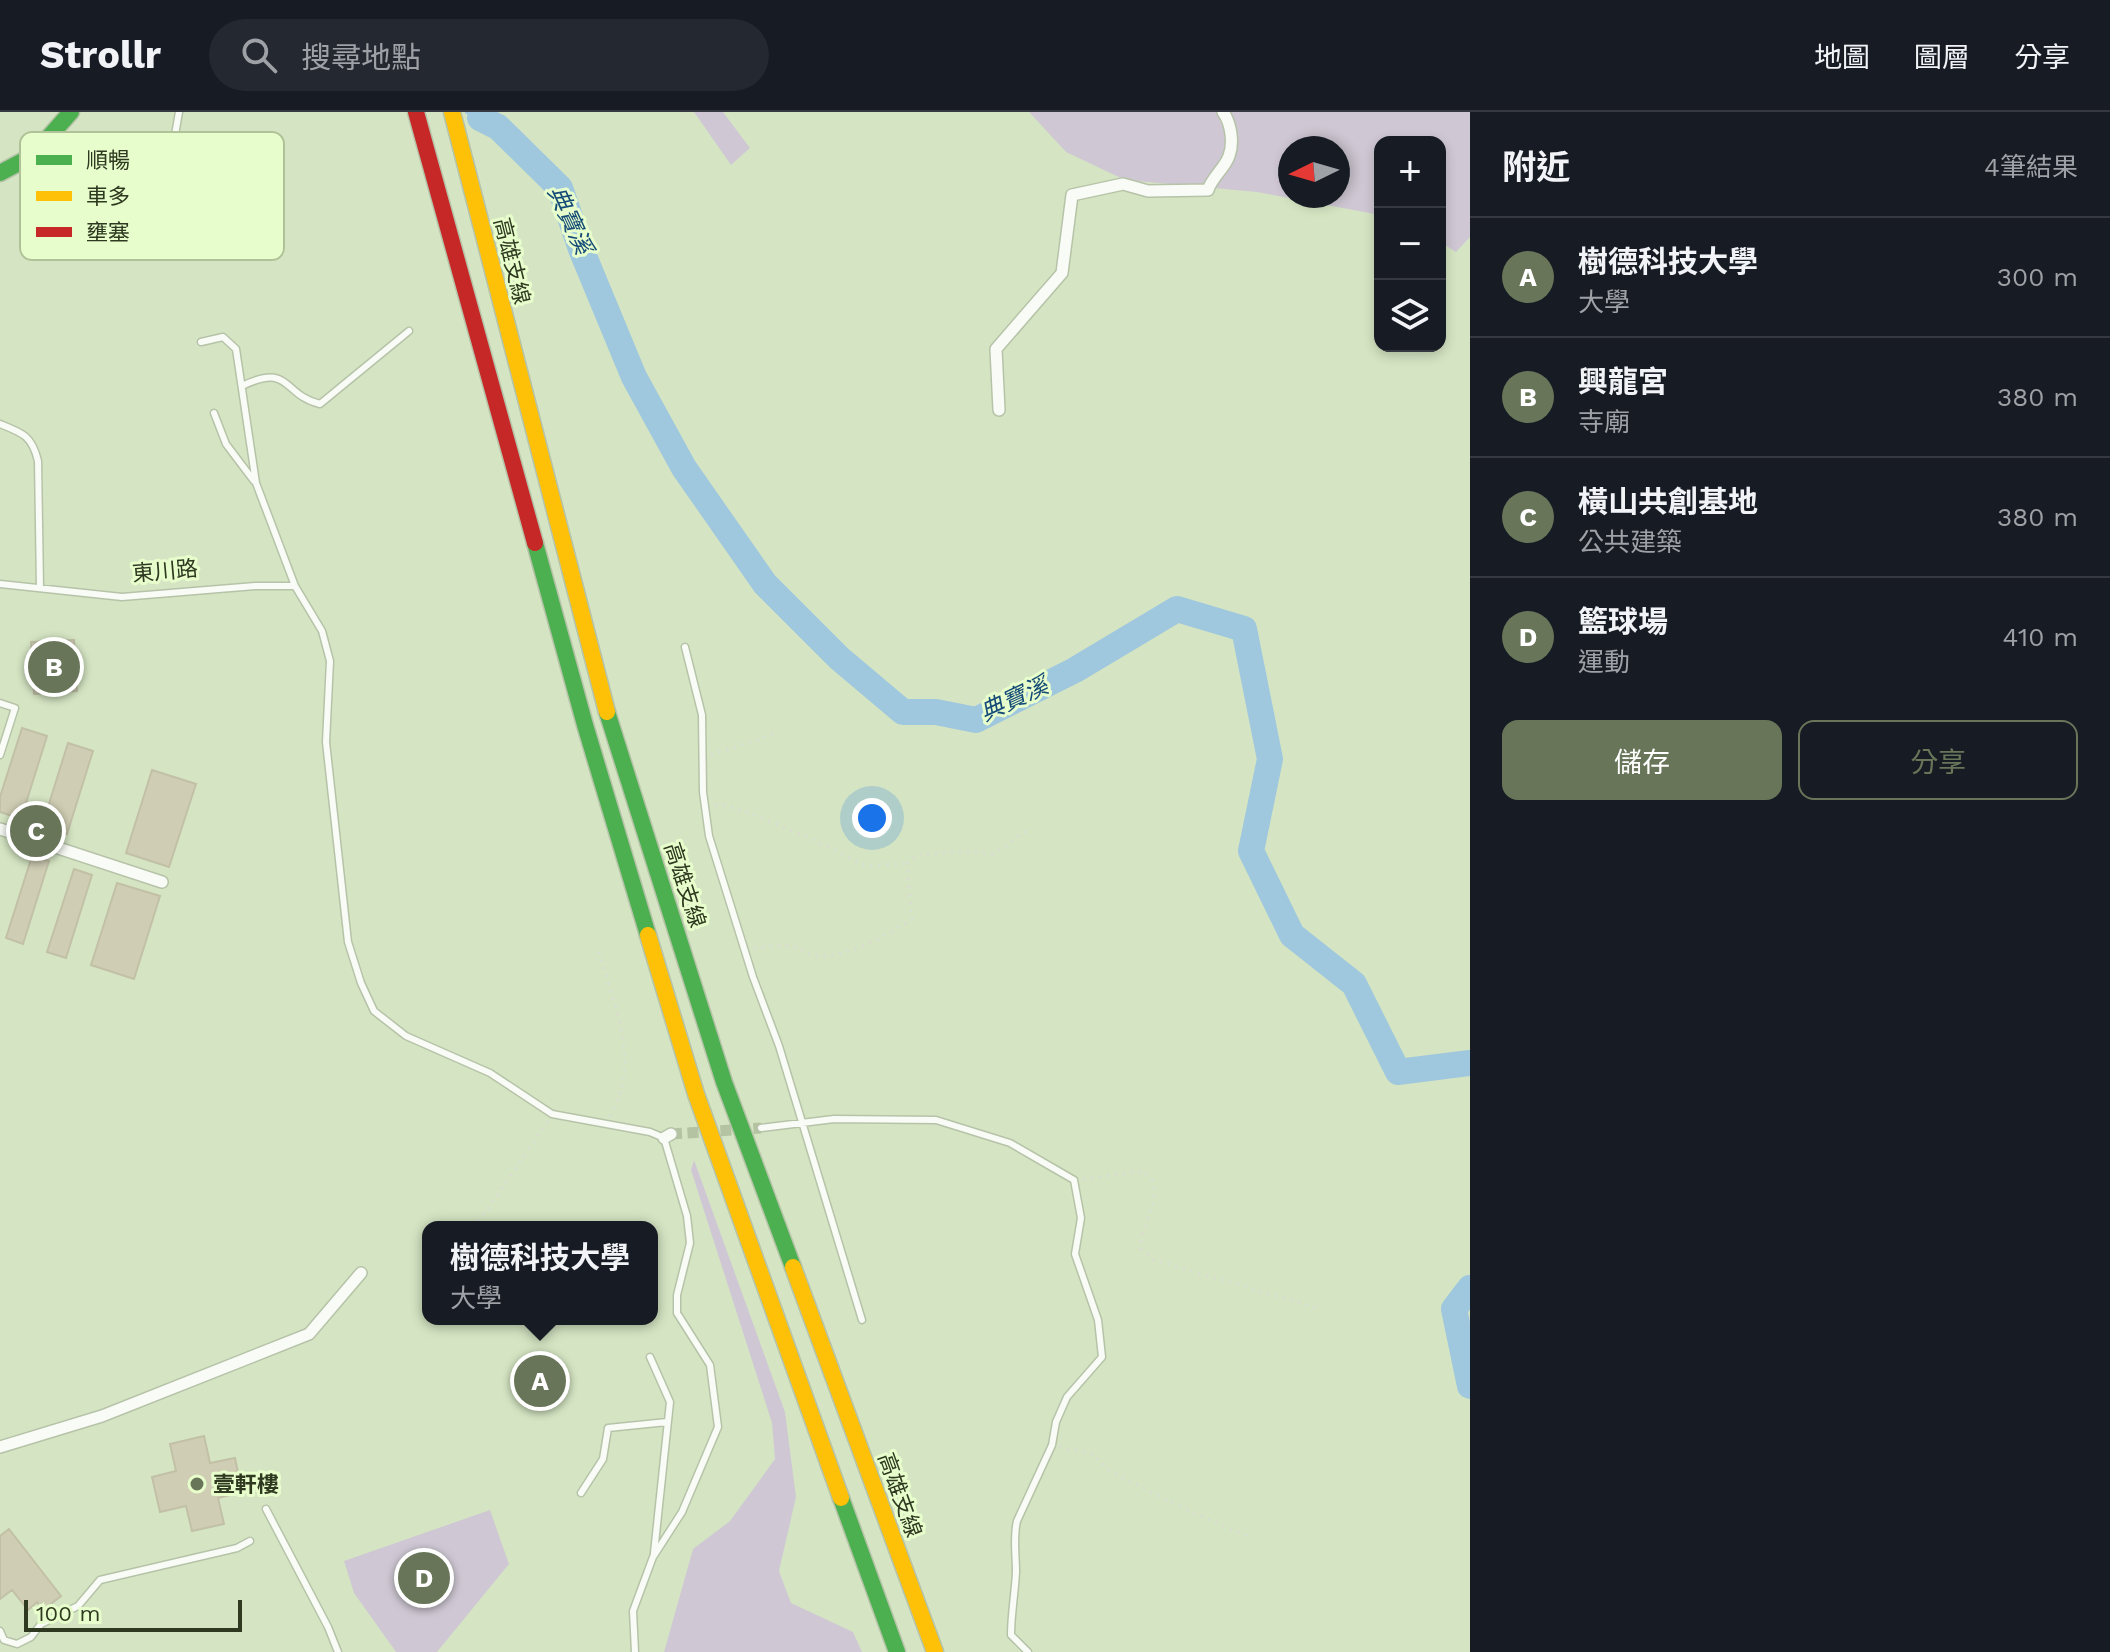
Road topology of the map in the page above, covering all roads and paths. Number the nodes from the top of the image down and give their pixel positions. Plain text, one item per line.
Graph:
1 (71, 112) edge
2 (179, 112) edge
3 (416, 112) edge
4 (452, 112) edge
5 (1223, 112) edge
6 (56, 132) edge
7 (176, 132) edge
8 (20, 166) edge
9 (0, 173) edge
10 (409, 331) dead end
11 (201, 342) dead end
12 (242, 386) junction
13 (999, 410) dead end
14 (214, 413) dead end
15 (0, 424) edge
16 (256, 483) junction
17 (0, 584) edge
18 (295, 586) junction
19 (40, 588) junction
20 (685, 647) dead end
21 (0, 703) edge
22 (779, 732) dead end
23 (0, 755) edge
24 (702, 759) junction
25 (705, 805) junction
26 (1031, 828) dead end
27 (0, 829) edge
28 (907, 864) junction
29 (162, 882) dead end
30 (746, 951) junction
31 (599, 952) dead end
32 (552, 1114) junction
33 (607, 1123) junction
34 (802, 1124) junction
35 (761, 1128) tunnel mouth
36 (1074, 1180) junction
37 (477, 1221) edge
38 (361, 1273) dead end
39 (1321, 1309) dead end
40 (862, 1320) dead end
41 (650, 1357) dead end
42 (667, 1422) junction
43 (1052, 1445) junction
44 (0, 1447) edge
45 (581, 1493) dead end
46 (266, 1509) dead end
47 (1247, 1536) dead end
48 (250, 1541) dead end
49 (653, 1557) junction
50 (0, 1631) edge
51 (338, 1652) edge
52 (635, 1652) edge
53 (897, 1652) edge
54 (935, 1652) edge
55 (1028, 1652) edge

1 - 6 main road
2 - 7 lane
3 - 53 main road
4 - 54 main road, 高雄支線
5 - 13 street
8 - 9 main road
10 - 12 lane
11 - 12 lane
12 - 16 lane
14 - 16 lane
15 - 19 lane
16 - 18 lane
17 - 19 lane, 東川路
18 - 19 lane, 東川路
18 - 32 lane
20 - 24 lane
21 - 23 lane
22 - 24 path
24 - 25 lane
25 - 28 path
25 - 30 lane
26 - 28 path
27 - 29 street
28 - 30 path
30 - 34 lane
31 - 33 path
32 - 33 lane
32 - 37 path
33 - 49 lane
34 - 35 lane
34 - 36 lane
34 - 40 lane
36 - 39 path
36 - 43 lane
38 - 44 street
41 - 42 lane
42 - 45 lane
42 - 49 lane
43 - 47 path
43 - 55 lane
46 - 51 lane
48 - 50 lane
49 - 52 lane

